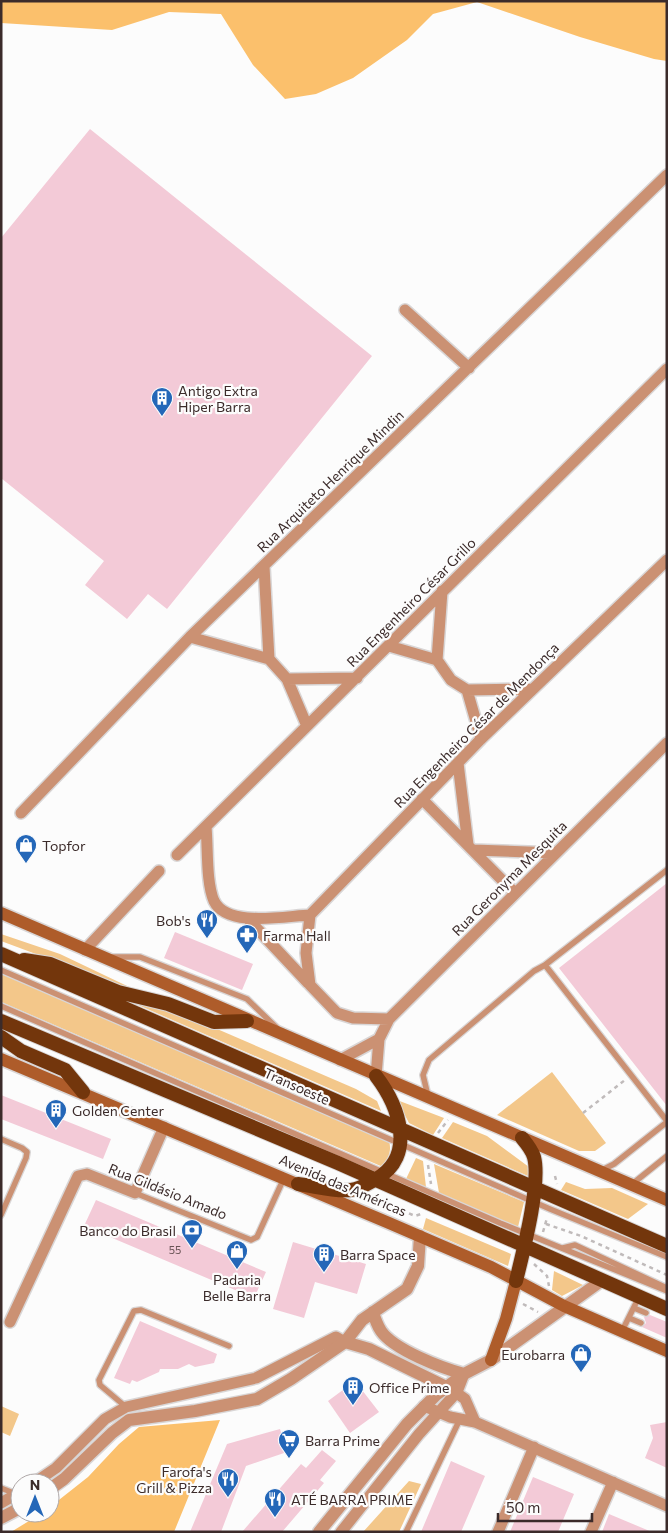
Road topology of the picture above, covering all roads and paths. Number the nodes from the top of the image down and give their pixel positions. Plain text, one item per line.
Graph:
1 (667, 175) edge
2 (405, 310) dead end
3 (469, 368) junction
4 (667, 369) edge
5 (667, 560) edge
6 (264, 566) junction
7 (442, 591) junction
8 (190, 637) junction
9 (389, 646) junction
10 (269, 659) junction
11 (437, 660) junction
12 (357, 678) junction
13 (287, 679) junction
14 (533, 689) junction
15 (467, 690) junction
16 (307, 726) junction
17 (480, 739) junction
18 (667, 743) edge
19 (458, 763) junction
20 (422, 799) junction
21 (21, 813) dead end
22 (206, 827) junction
23 (471, 847) junction
24 (556, 853) junction
25 (177, 855) dead end
26 (667, 870) edge
27 (159, 871) dead end
28 (515, 892) junction
29 (1, 914) edge
30 (310, 915) junction
31 (248, 919) junction
32 (85, 950) junction
33 (1, 954) edge
34 (103, 958) junction
35 (17, 961) junction
36 (545, 966) junction
37 (1, 970) edge
38 (310, 984) junction
39 (1, 1006) edge
40 (389, 1019) junction
41 (1, 1020) edge
42 (247, 1021) junction
43 (1, 1037) edge
44 (288, 1038) junction
45 (379, 1039) junction
46 (1, 1059) edge
47 (340, 1060) junction
48 (631, 1075) junction
49 (376, 1076) junction
50 (82, 1092) junction
51 (429, 1098) junction
52 (583, 1113) dead end
53 (448, 1120) dead end
54 (667, 1121) edge
55 (164, 1127) junction
56 (399, 1130) junction
57 (437, 1134) dead end
58 (522, 1138) junction
59 (1, 1139) edge
60 (401, 1145) junction
61 (667, 1156) edge
62 (427, 1161) dead end
63 (600, 1171) junction
64 (555, 1176) dead end
65 (380, 1177) junction
66 (284, 1178) junction
67 (298, 1184) junction
68 (630, 1185) junction
69 (558, 1187) dead end
70 (432, 1188) dead end
71 (135, 1193) junction
72 (533, 1195) junction
73 (667, 1200) edge
74 (393, 1213) dead end
75 (422, 1213) dead end
76 (549, 1213) dead end
77 (1, 1215) edge
78 (584, 1223) junction
79 (546, 1224) junction
80 (420, 1236) junction
81 (542, 1236) dead end
82 (525, 1240) junction
83 (667, 1246) edge
84 (667, 1256) edge
85 (667, 1260) edge
86 (534, 1264) dead end
87 (666, 1275) edge
88 (516, 1281) junction
89 (601, 1281) junction
90 (548, 1287) dead end
91 (667, 1289) edge
92 (519, 1302) dead end
93 (636, 1303) junction
94 (564, 1306) junction
95 (667, 1309) edge
96 (373, 1312) junction
97 (539, 1313) dead end
98 (646, 1313) dead end
99 (629, 1318) junction
100 (10, 1322) dead end
101 (641, 1323) dead end
102 (622, 1332) junction
103 (345, 1342) junction
104 (229, 1346) dead end
105 (667, 1352) edge
106 (490, 1360) junction
107 (464, 1374) junction
108 (451, 1389) junction
109 (424, 1406) junction
110 (126, 1407) junction
111 (438, 1413) junction
112 (460, 1419) junction
113 (475, 1422) junction
114 (534, 1446) junction
115 (49, 1473) edge
116 (613, 1482) junction
117 (60, 1483) edge
118 (667, 1506) edge
119 (319, 1532) edge
120 (341, 1532) edge
121 (406, 1532) edge
122 (498, 1532) edge
123 (591, 1532) edge

1 - 3 street, Rua Arquiteto Henrique Mindin
2 - 3 street
3 - 6 street, Rua Arquiteto Henrique Mindin
4 - 7 street, Rua Engenheiro César Grillo
5 - 14 street, Rua Engenheiro César de Mendonça
6 - 8 street, Rua Arquiteto Henrique Mindin
6 - 10 street
7 - 9 street, Rua Engenheiro César Grillo
7 - 11 street
8 - 10 street
8 - 21 street, Rua Arquiteto Henrique Mindin
9 - 11 street
9 - 12 street, Rua Engenheiro César Grillo
10 - 13 street
11 - 15 street
12 - 13 street
12 - 16 street, Rua Engenheiro César Grillo
13 - 16 street
14 - 15 street
14 - 17 street, Rua Engenheiro César de Mendonça
15 - 17 street
16 - 22 street, Rua Engenheiro César Grillo
17 - 19 street, Rua Engenheiro César de Mendonça
18 - 24 street, Rua Geronyma Mesquita
19 - 20 street, Rua Engenheiro César de Mendonça
19 - 23 street
20 - 23 street
20 - 30 street, Rua Engenheiro César de Mendonça
22 - 25 street, Rua Engenheiro César Grillo
22 - 31 street
23 - 24 street
23 - 28 street
24 - 28 street, Rua Geronyma Mesquita
26 - 36 lane
27 - 32 street
28 - 40 street, Rua Geronyma Mesquita
29 - 32 main road
30 - 31 street
30 - 38 street
31 - 38 street
32 - 34 main road
33 - 35 highway
34 - 42 main road
34 - 44 lane
35 - 42 highway
35 - 56 highway
36 - 48 lane
36 - 51 lane
37 - 60 lane, Transoeste
38 - 40 street
39 - 65 lane
40 - 45 street, Rua Geronyma Mesquita
41 - 65 highway, Avenida das Américas
42 - 44 main road
43 - 50 highway
44 - 47 main road
45 - 47 street
45 - 49 street, Rua Geronyma Mesquita
46 - 50 main road, Avenida das Américas
47 - 49 main road
48 - 52 path
48 - 54 lane
49 - 51 main road
49 - 56 highway
50 - 55 main road, Avenida das Américas
51 - 58 main road
53 - 57 path
54 - 63 lane
55 - 66 main road, Avenida das Américas
55 - 71 street
56 - 60 highway
56 - 72 highway
58 - 63 main road
58 - 72 highway
59 - 77 lane
60 - 65 highway
60 - 72 lane, Transoeste
61 - 68 lane
62 - 70 path
63 - 68 main road
64 - 69 path
65 - 67 highway
65 - 82 highway, Avenida das Américas
66 - 67 main road, Avenida das Américas
66 - 71 lane, Rua Gildásio Amado
67 - 80 main road, Avenida das Américas
68 - 73 main road
71 - 100 street, Rua Gildásio Amado
72 - 78 lane, Transoeste
72 - 82 highway
72 - 83 highway
74 - 75 path
76 - 79 path
78 - 84 lane, Transoeste
78 - 85 lane, Transoeste
79 - 81 path
79 - 87 path
80 - 88 main road, Avenida das Américas
80 - 96 street
82 - 88 highway
82 - 89 highway, Avenida das Américas
82 - 91 lane
86 - 90 path
88 - 94 main road, Avenida das Américas
88 - 106 main road
89 - 93 highway, Avenida das Américas
89 - 94 street
92 - 97 path
93 - 95 highway, Avenida das Américas
93 - 98 lane
93 - 99 lane
94 - 102 main road, Avenida das Américas
94 - 106 street
96 - 103 street
96 - 107 street
99 - 101 lane
99 - 102 lane
102 - 105 main road, Avenida das Américas
103 - 108 street
103 - 110 street
103 - 117 street
104 - 110 lane
106 - 107 street
107 - 108 street
108 - 109 street
108 - 111 street
108 - 113 street
109 - 111 street
109 - 119 street
110 - 115 street
111 - 112 street
111 - 120 street
112 - 113 street
112 - 121 lane
113 - 114 street
114 - 116 street
114 - 122 street
116 - 118 street
116 - 123 street

